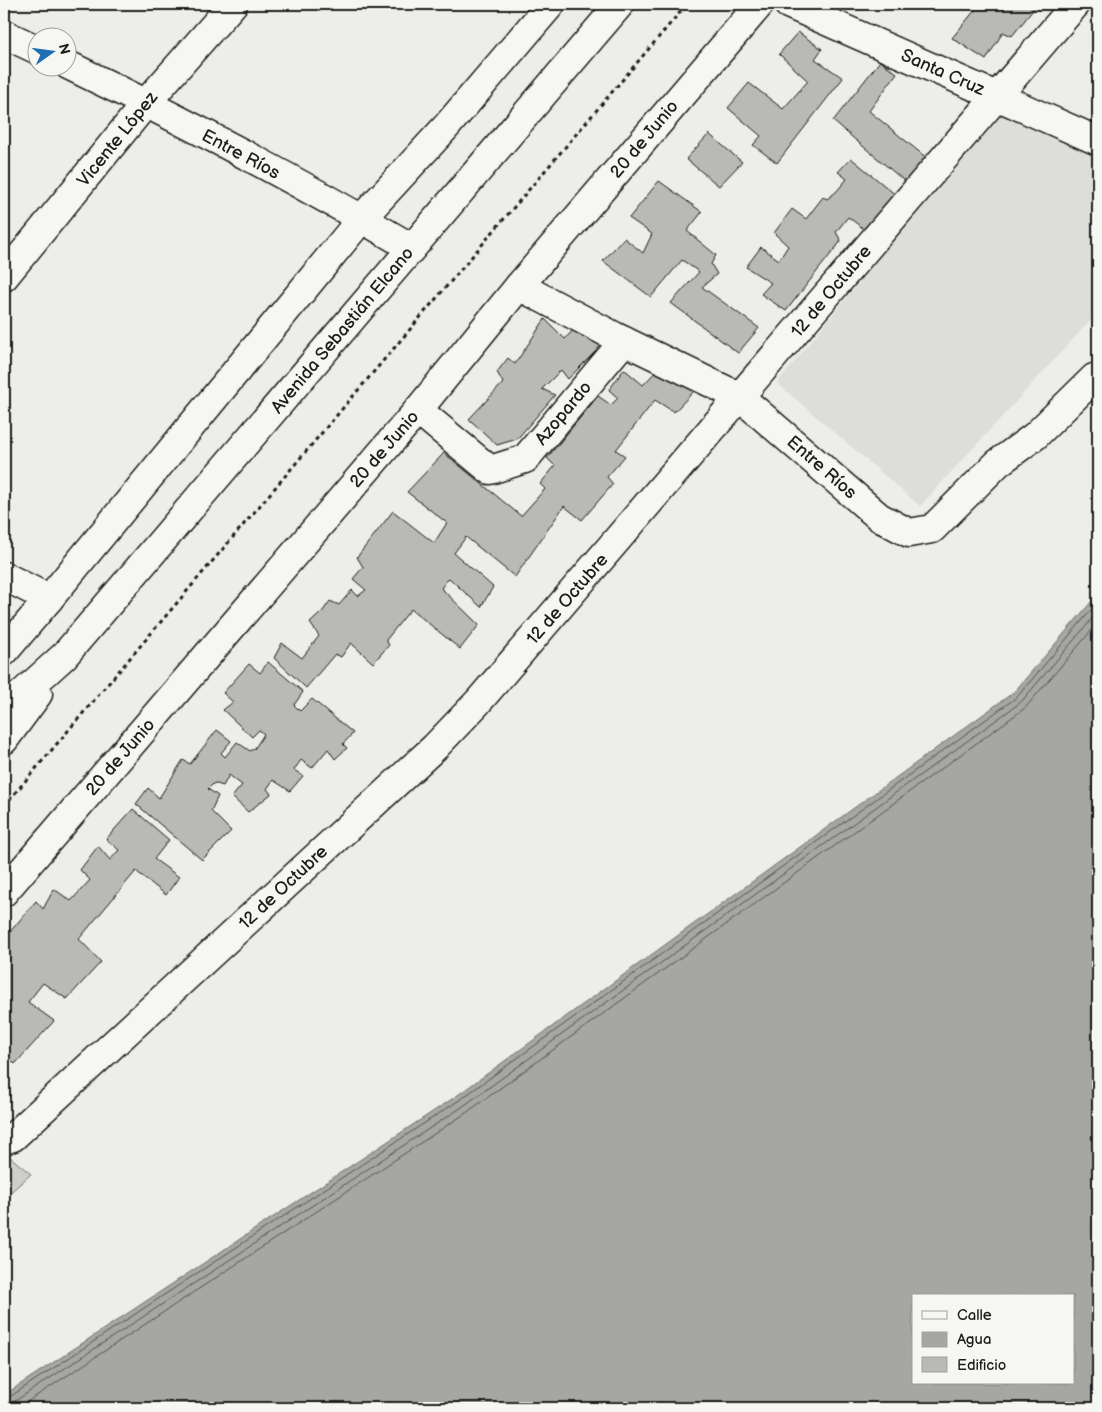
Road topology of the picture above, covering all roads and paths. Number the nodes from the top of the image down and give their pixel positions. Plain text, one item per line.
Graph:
1 (233, 4) edge
2 (551, 4) edge
3 (620, 4) edge
4 (687, 4) edge
5 (760, 4) edge
6 (788, 4) edge
7 (1076, 4) edge
8 (4, 34) edge
9 (28, 45) edge
10 (78, 70) edge
11 (997, 96) junction
12 (146, 103) junction
13 (1098, 140) edge
14 (362, 218) junction
15 (412, 248) junction
16 (4, 278) edge
17 (519, 286) junction
18 (624, 340) junction
19 (1094, 378) dead end
20 (740, 397) junction
21 (418, 410) junction
22 (4, 576) edge
23 (49, 599) junction
24 (4, 652) edge
25 (64, 656) junction
26 (4, 710) edge
27 (4, 740) edge
28 (4, 806) edge
29 (4, 892) edge
30 (4, 1140) edge

1 - 12 street, Vicente López
2 - 14 street
3 - 15 street, Avenida Sebastián Elcano
4 - 28 path
5 - 17 street, 20 de Junio
6 - 11 street, Santa Cruz
7 - 11 street, 12 de Octubre
8 - 9 street
10 - 12 street, Entre Ríos
11 - 13 street, Santa Cruz
11 - 20 street, 12 de Octubre
12 - 14 street, Entre Ríos
12 - 16 street, Vicente López
14 - 15 street, Entre Ríos
14 - 23 street
15 - 25 street, Avenida Sebastián Elcano
17 - 18 street, Entre Ríos
17 - 21 street, 20 de Junio
18 - 20 street, Entre Ríos
18 - 21 street, Azopardo
19 - 20 street, Entre Ríos
20 - 30 street, 12 de Octubre
21 - 29 street, 20 de Junio
22 - 23 street
23 - 24 street
25 - 26 street, Avenida Sebastián Elcano
25 - 27 street, Avenida Sebastián Elcano

